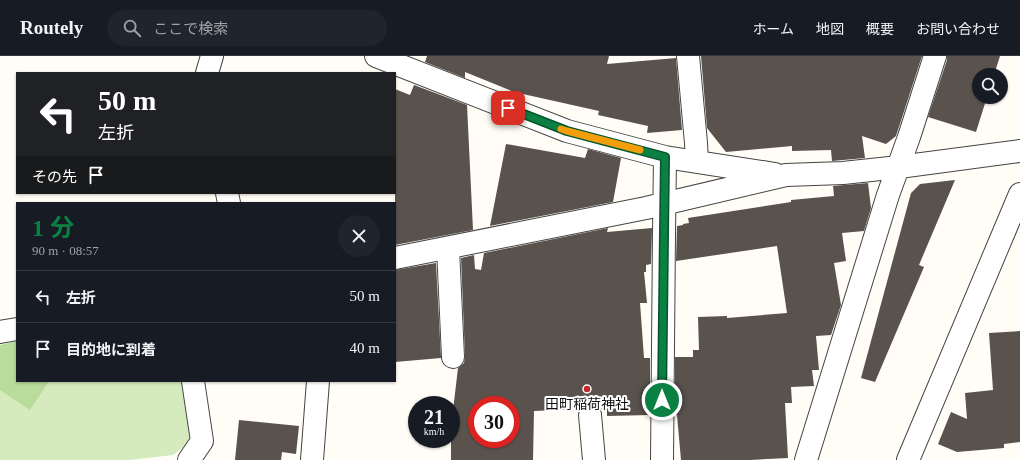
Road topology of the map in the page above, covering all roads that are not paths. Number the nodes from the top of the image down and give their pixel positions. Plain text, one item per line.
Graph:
1 (212, 56) edge
2 (376, 56) edge
3 (688, 56) edge
4 (935, 56) edge
5 (208, 72) edge
6 (1020, 151) edge
7 (665, 157) junction
8 (697, 162) junction
9 (898, 167) junction
10 (786, 176) junction
11 (1020, 194) edge
12 (664, 204) junction
13 (448, 248) junction
14 (396, 258) edge
15 (16, 329) edge
16 (0, 332) edge
17 (453, 357) dead end
18 (194, 382) edge
19 (318, 382) edge
20 (590, 416) dead end
21 (189, 460) edge
22 (312, 460) edge
23 (594, 460) edge
24 (662, 460) edge
25 (806, 460) edge
26 (908, 460) edge

1 - 5 street
2 - 7 street
3 - 8 street
4 - 9 street
6 - 9 street
7 - 8 street
7 - 12 street
8 - 10 street
9 - 10 street
9 - 25 street
10 - 12 street
11 - 26 street
12 - 13 street
12 - 24 street
13 - 14 street
13 - 17 street
15 - 16 street
18 - 21 street
19 - 22 street
20 - 23 street

